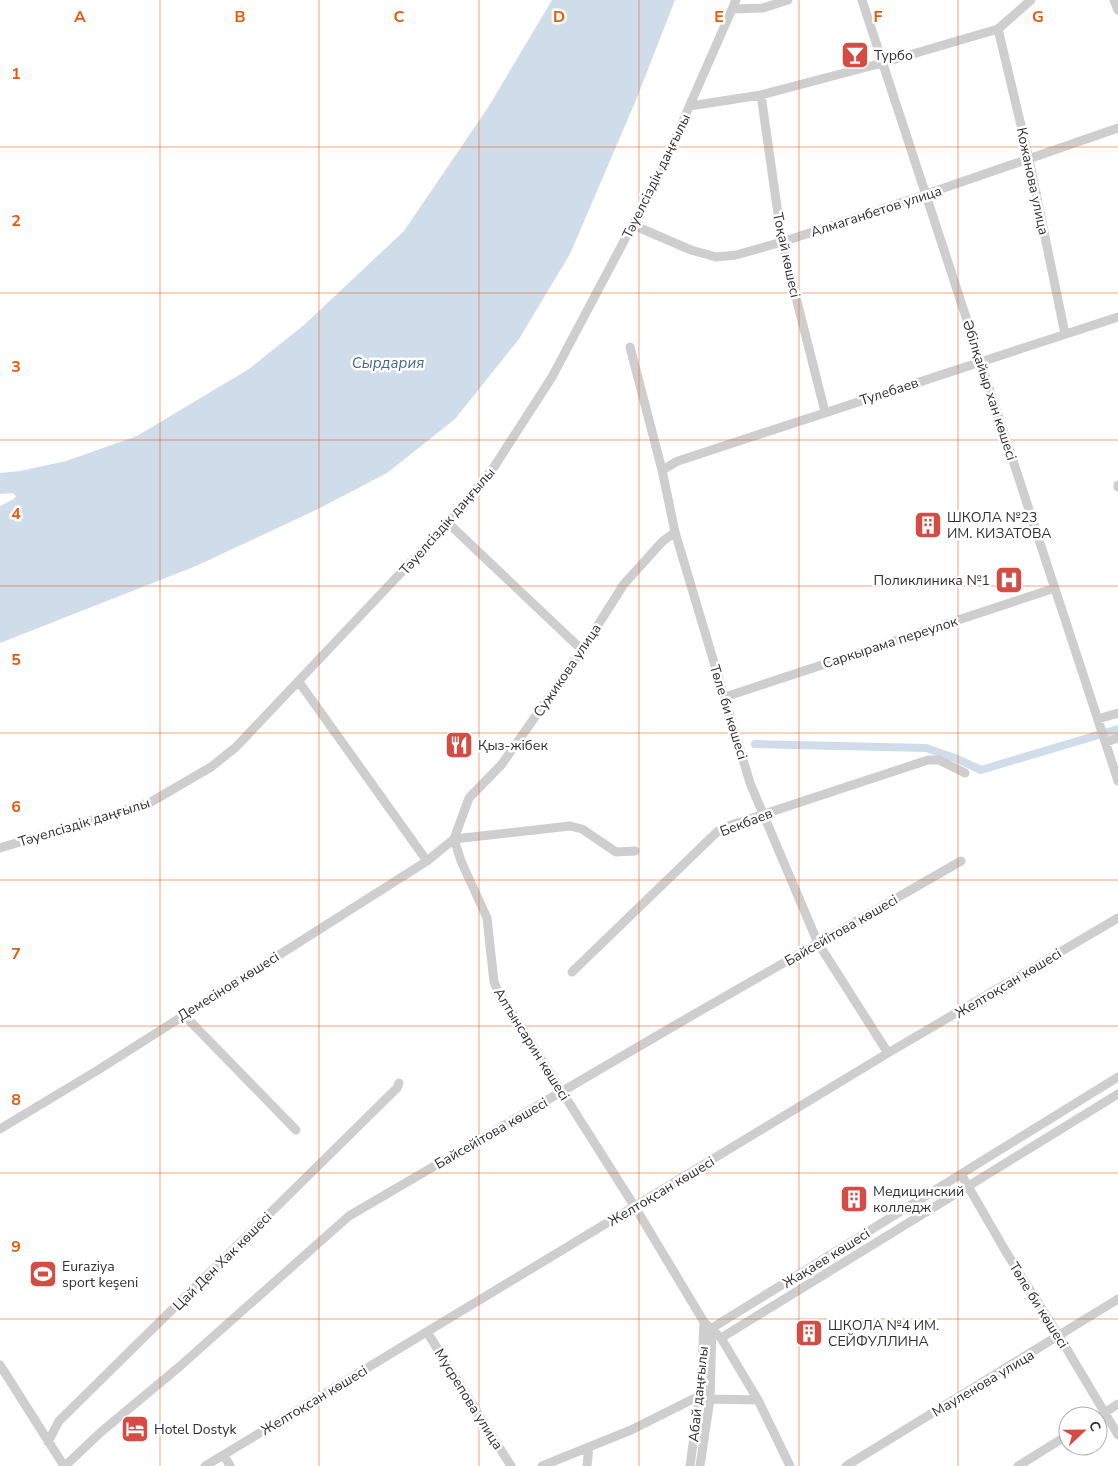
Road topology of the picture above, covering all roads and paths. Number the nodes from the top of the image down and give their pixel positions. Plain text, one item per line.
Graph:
1 (736, 0) edge
2 (788, 0) edge
3 (862, 0) edge
4 (1031, 0) edge
5 (1114, 0) edge
6 (732, 10) junction
7 (1118, 10) edge
8 (998, 29) junction
9 (882, 63) junction
10 (761, 95) junction
11 (690, 106) junction
12 (1118, 128) edge
13 (1029, 160) junction
14 (926, 195) junction
15 (633, 225) junction
16 (782, 242) junction
17 (1118, 316) edge
18 (1065, 334) junction
19 (630, 347) dead end
20 (980, 362) junction
21 (825, 412) junction
22 (662, 470) junction
23 (448, 523) junction
24 (675, 532) junction
25 (1055, 588) junction
26 (582, 650) junction
27 (299, 682) junction
28 (725, 697) junction
29 (1118, 713) edge
30 (1098, 719) junction
31 (1118, 738) edge
32 (1106, 742) junction
33 (965, 773) dead end
34 (1118, 781) edge
35 (764, 814) junction
36 (454, 839) junction
37 (0, 848) edge
38 (635, 851) dead end
39 (427, 861) junction
40 (961, 861) dead end
41 (1118, 918) edge
42 (818, 943) junction
43 (572, 972) dead end
44 (183, 1014) junction
45 (888, 1053) junction
46 (1118, 1077) edge
47 (399, 1082) dead end
48 (562, 1091) junction
49 (1118, 1094) edge
50 (0, 1129) edge
51 (296, 1130) dead end
52 (960, 1174) junction
53 (967, 1187) junction
54 (635, 1207) junction
55 (1118, 1299) edge
56 (704, 1322) junction
57 (712, 1328) junction
58 (427, 1332) junction
59 (1059, 1336) junction
60 (721, 1338) junction
61 (0, 1365) edge
62 (699, 1396) junction
63 (710, 1399) junction
64 (758, 1400) junction
65 (1096, 1406) edge
66 (1108, 1423) edge
67 (1118, 1434) edge
68 (1058, 1441) edge
69 (48, 1442) junction
70 (589, 1447) junction
71 (224, 1455) junction
72 (64, 1466) edge
73 (205, 1466) edge
74 (230, 1466) edge
75 (511, 1466) edge
76 (542, 1466) edge
77 (587, 1466) edge
78 (690, 1466) edge
79 (700, 1466) edge
80 (790, 1466) edge
81 (846, 1466) edge
82 (1018, 1466) edge

1 - 6 street, Тәуелсіздік даңғылы
2 - 6 street
3 - 9 street, Әбілқайыр хан көшесі
4 - 8 street
5 - 7 street
6 - 11 street, Тәуелсіздік даңғылы
8 - 9 street
8 - 13 street, Кожанова улица
9 - 10 street
9 - 14 street, Әбілқайыр хан көшесі
10 - 11 street
10 - 16 street, Тоқай көшесі
11 - 15 street, Тәуелсіздік даңғылы
12 - 13 street, Алмаганбетов улица
13 - 14 street, Алмаганбетов улица
13 - 18 street, Кожанова улица
14 - 16 street, Алмаганбетов улица
14 - 20 street, Әбілқайыр хан көшесі
15 - 16 street, Алмаганбетов улица
15 - 23 street, Тәуелсіздік даңғылы
16 - 21 street, Тоқай көшесі
17 - 18 street, Тулебаев
18 - 20 street, Тулебаев
19 - 22 street, Төле би көшесі
20 - 21 street, Тулебаев
20 - 25 street, Әбілқайыр хан көшесі
21 - 22 street, Тулебаев
22 - 24 street, Төле би көшесі
23 - 26 street
23 - 27 street, Тәуелсіздік даңғылы
24 - 26 street, Сужикова улица
24 - 28 street, Төле би көшесі
25 - 28 street, Саркырама переулок
25 - 30 street, Әбілқайыр хан көшесі
26 - 36 street, Сужикова улица
27 - 37 street, Тәуелсіздік даңғылы
27 - 39 street
28 - 35 street, Төле би көшесі
29 - 30 street
30 - 32 street, Әбілқайыр хан көшесі
31 - 32 street
32 - 34 street, Әбілқайыр хан көшесі
33 - 35 street, Бекбаев
35 - 42 street, Төле би көшесі
35 - 43 street, Бекбаев
36 - 38 street
36 - 39 street, Демесінов көшесі
36 - 48 street, Алтынсарин көшесі
39 - 44 street, Демесінов көшесі
40 - 42 street, Байсейітова көшесі
41 - 45 street, Желтоқсан көшесі
42 - 45 street, Төле би көшесі
42 - 48 street, Байсейітова көшесі
44 - 50 street, Демесінов көшесі
44 - 51 street
45 - 54 street, Желтоқсан көшесі
46 - 52 street, Жақаев көшесі
47 - 69 street, Цай Ден Хак көшесі
48 - 54 street, Алтынсарин көшесі
48 - 72 street, Байсейітова көшесі
49 - 53 street, Жақаев көшесі
52 - 53 street, Төле би көшесі
52 - 57 street, Жақаев көшесі
53 - 59 street, Төле би көшесі
53 - 60 street, Жақаев көшесі
54 - 56 street, Алтынсарин көшесі
54 - 58 street, Желтоқсан көшесі
55 - 59 street, Мауленова улица
56 - 57 street
56 - 62 street, Абай даңғылы
57 - 60 street
57 - 63 street, Абай даңғылы
58 - 71 street, Желтоқсан көшесі
58 - 75 street, Мусрепова улица
59 - 65 street, Төле би көшесі
59 - 81 street, Мауленова улица
60 - 64 street
61 - 69 street
62 - 63 street
62 - 70 street
62 - 78 street, Абай даңғылы
63 - 64 street
63 - 79 street, Абай даңғылы
64 - 80 street
66 - 67 street, Төле би көшесі
68 - 82 street
69 - 72 street
70 - 76 street
70 - 77 street
71 - 73 street, Желтоқсан көшесі
71 - 74 street

